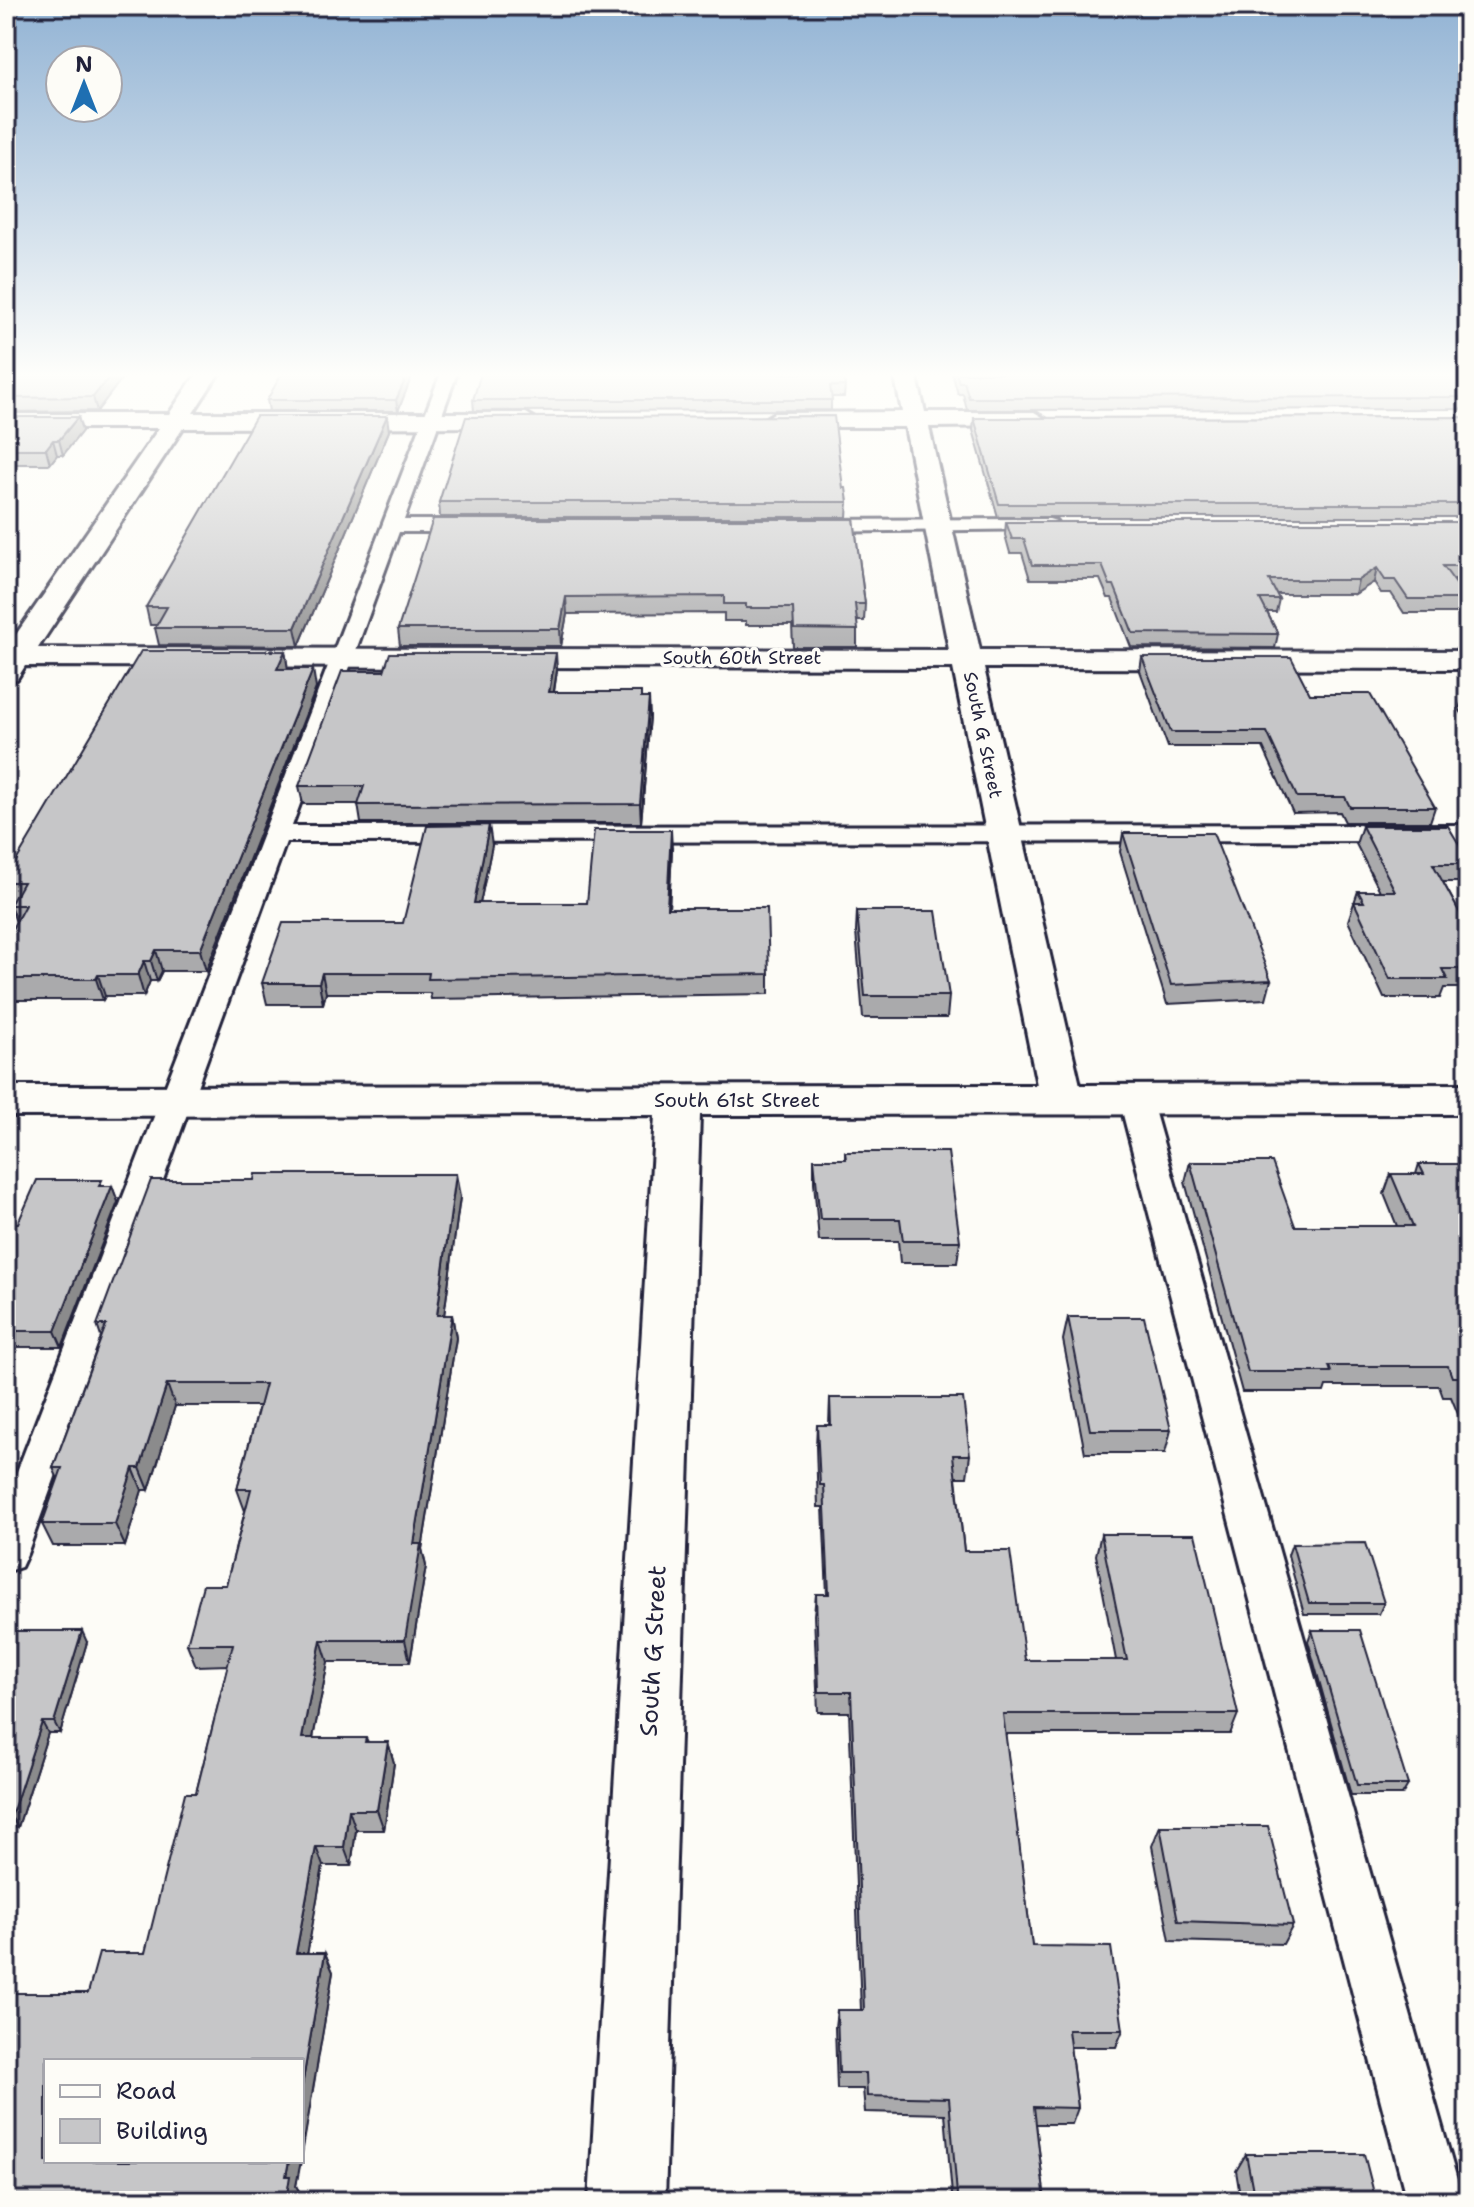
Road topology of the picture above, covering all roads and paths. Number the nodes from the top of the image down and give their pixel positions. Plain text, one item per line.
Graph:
1 (139, 476) edge
2 (411, 476) edge
3 (928, 476) edge
4 (939, 525) junction
5 (1063, 525) edge
6 (392, 526) junction
7 (501, 526) edge
8 (798, 526) edge
9 (343, 657) junction
10 (967, 658) junction
11 (1468, 660) edge
12 (11, 664) edge
13 (1004, 833) junction
14 (1468, 833) edge
15 (276, 834) junction
16 (1061, 1097) junction
17 (1135, 1099) junction
18 (1468, 1099) edge
19 (6, 1101) edge
20 (176, 1101) junction
21 (678, 1101) junction
22 (6, 1554) edge
23 (627, 2201) edge
24 (1435, 2201) edge

1 - 12 street
2 - 6 lane
3 - 4 street, South G Street
4 - 5 lane
4 - 8 lane
4 - 10 street, South G Street
6 - 7 lane
6 - 9 lane
9 - 10 street, South 60th Street
9 - 12 street, South 60th Street
9 - 15 lane
10 - 11 street, South 60th Street
10 - 13 street, South G Street
13 - 14 lane
13 - 15 lane
13 - 16 street, South G Street
15 - 20 lane
16 - 17 street, South 61st Street
16 - 21 street, South 61st Street
17 - 18 street, South 61st Street
17 - 24 lane
19 - 20 street, South 61st Street
20 - 21 street, South 61st Street
20 - 22 lane
21 - 23 street, South G Street

